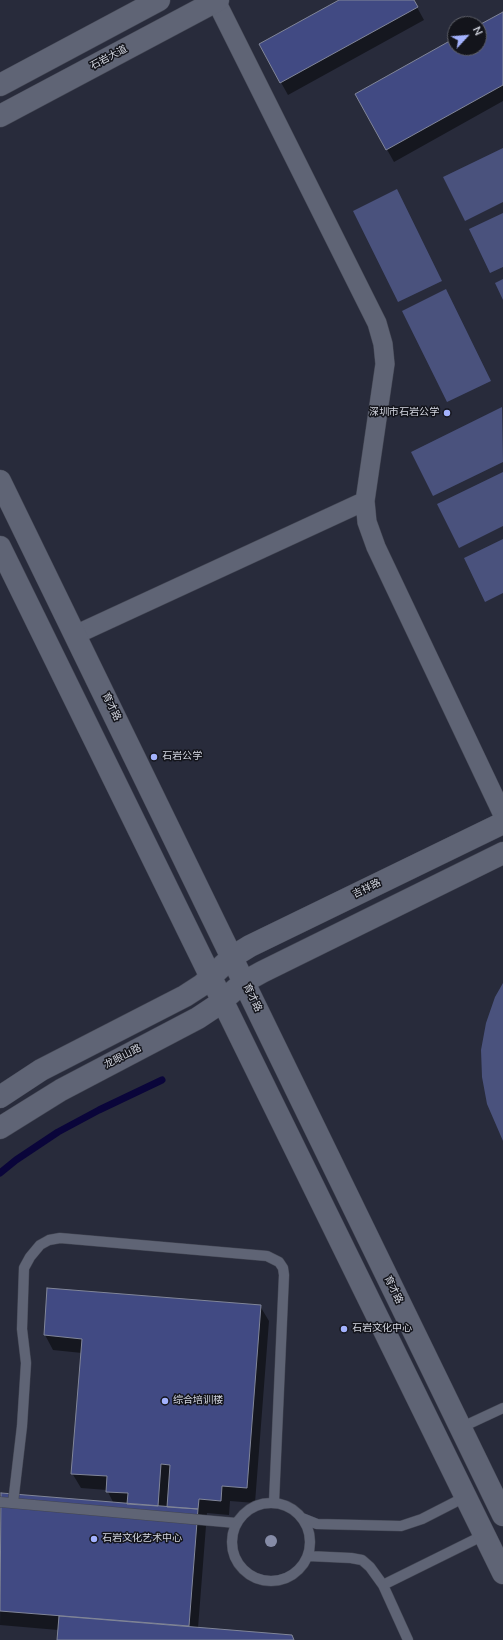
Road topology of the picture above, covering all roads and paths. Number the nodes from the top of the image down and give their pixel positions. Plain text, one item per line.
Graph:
1 (159, 0) edge
2 (217, 1) edge
3 (0, 85) edge
4 (0, 116) edge
5 (0, 481) edge
6 (365, 501) junction
7 (0, 547) edge
8 (75, 635) junction
9 (503, 815) edge
10 (503, 823) edge
11 (503, 853) edge
12 (232, 957) junction
13 (211, 976) junction
14 (244, 982) junction
15 (222, 1000) junction
16 (0, 1097) edge
17 (0, 1128) edge
18 (503, 1408) edge
19 (460, 1428) junction
20 (465, 1498) junction
21 (0, 1502) edge
22 (274, 1502) junction
23 (13, 1503) junction
24 (503, 1515) edge
25 (302, 1518) junction
26 (236, 1523) junction
27 (484, 1535) junction
28 (308, 1556) junction
29 (503, 1572) edge
30 (382, 1585) junction
31 (408, 1640) edge

1 - 3 street
2 - 4 street, 石岩大道
2 - 6 street
5 - 8 street, 育才路
6 - 8 street
6 - 9 street
7 - 13 street
8 - 12 street, 育才路
10 - 12 street, 吉祥路
11 - 14 street
12 - 13 street
12 - 14 street, 育才路
13 - 15 street
13 - 16 street
14 - 15 street, 龙眼山路
14 - 19 street, 育才路
15 - 17 street, 龙眼山路
15 - 20 street
18 - 19 lane
19 - 24 street, 育才路
20 - 25 lane
20 - 27 street
21 - 23 lane
22 - 23 lane
22 - 25 lane
22 - 26 lane
23 - 26 lane
25 - 28 lane
26 - 28 lane
27 - 29 street
27 - 30 lane
28 - 30 lane
30 - 31 lane

